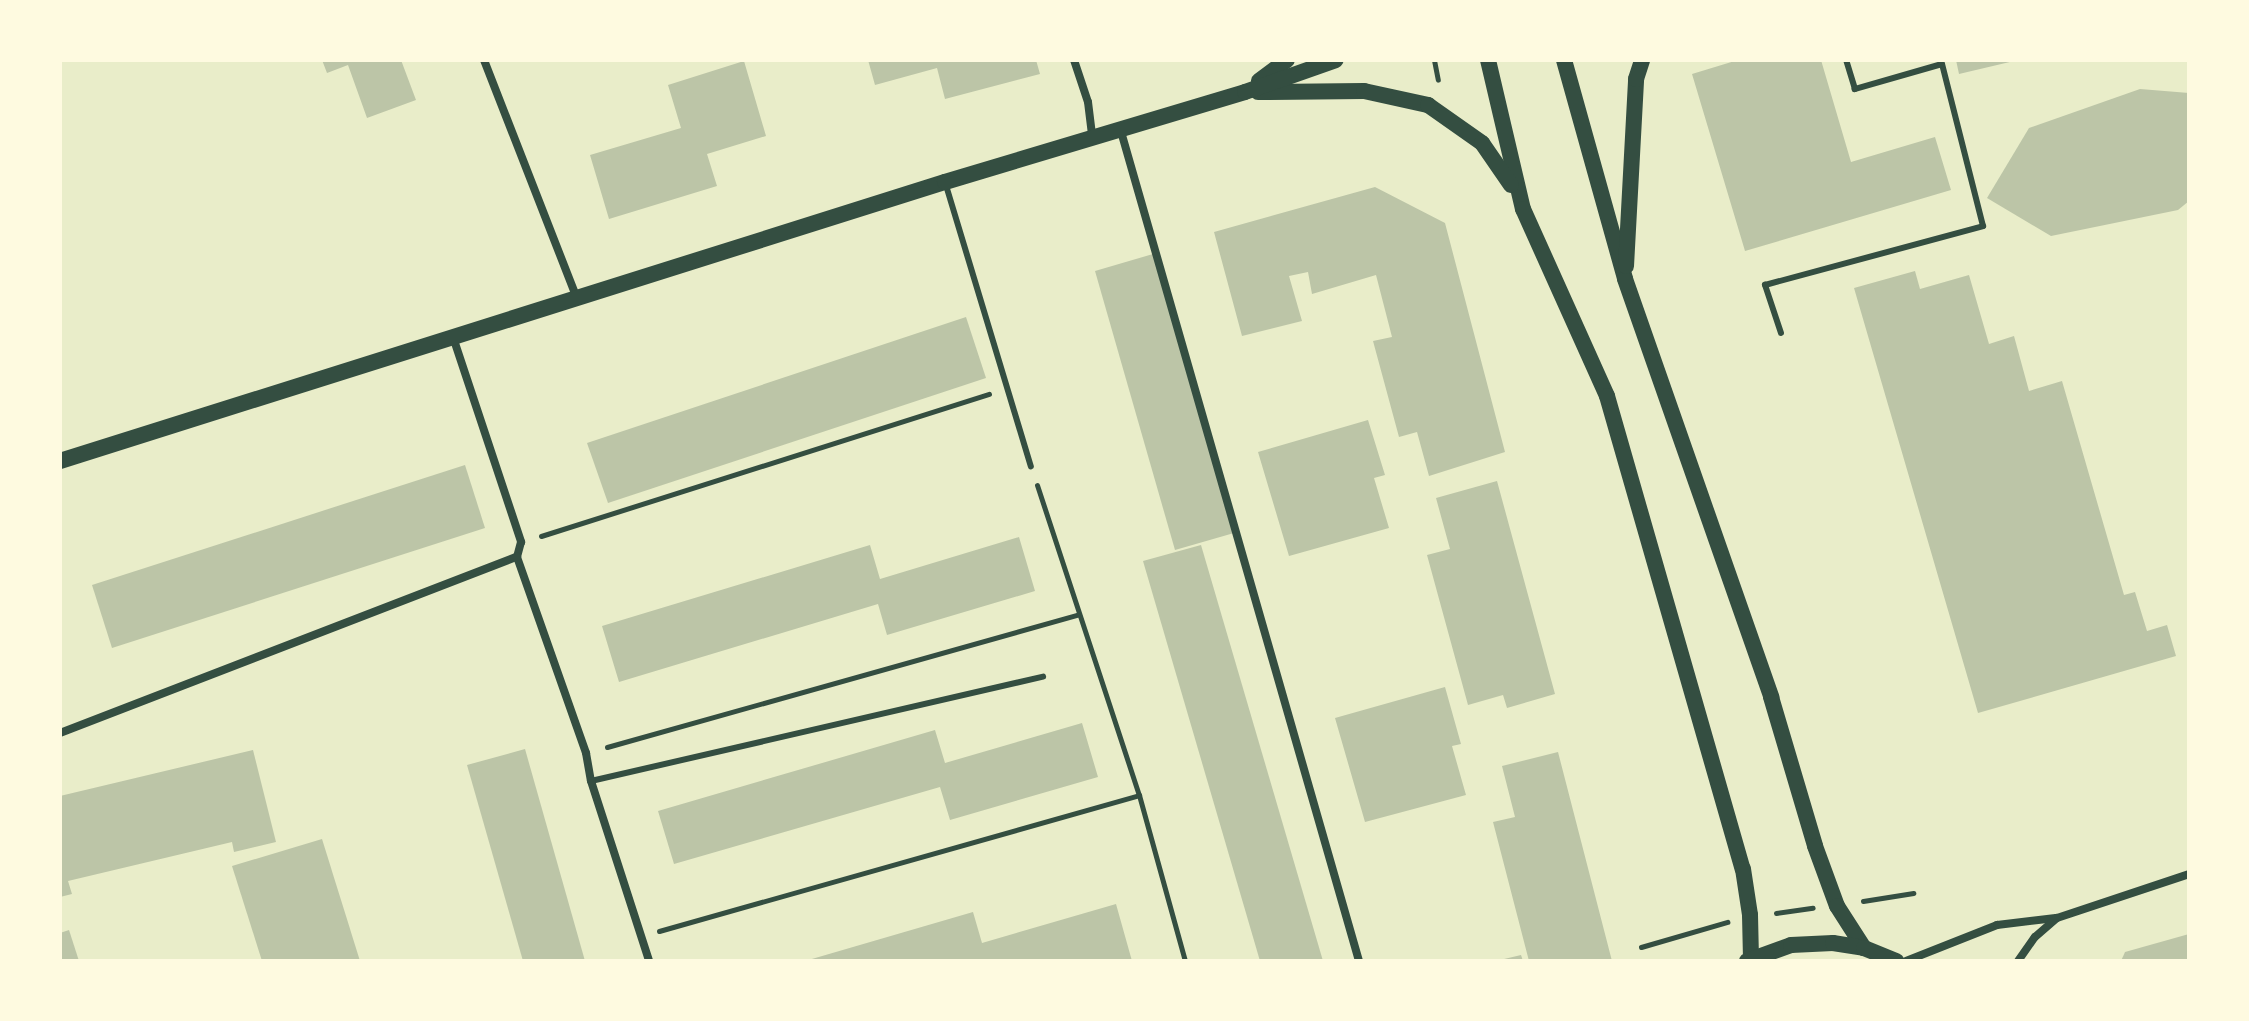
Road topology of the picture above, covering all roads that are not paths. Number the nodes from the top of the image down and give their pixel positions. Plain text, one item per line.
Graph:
1 (484, 60) edge
2 (1074, 60) edge
3 (1287, 60) edge
4 (1336, 60) edge
5 (1488, 60) edge
6 (1564, 60) edge
7 (1642, 60) edge
8 (1846, 60) edge
9 (1245, 92) junction
10 (1120, 127) junction
11 (1092, 136) junction
12 (945, 182) junction
13 (1523, 209) junction
14 (1625, 279) junction
15 (577, 298) junction
16 (1781, 333) dead end
17 (453, 337) junction
18 (60, 461) edge
19 (1031, 466) road end
20 (517, 557) junction
21 (1043, 677) dead end
22 (60, 733) edge
23 (591, 781) junction
24 (2189, 874) edge
25 (2057, 918) junction
26 (1864, 948) junction
27 (1749, 960) edge
28 (649, 961) edge
29 (1359, 961) edge
30 (1896, 961) edge
31 (1906, 961) edge
32 (2018, 961) edge

1 - 15 street
2 - 11 street
3 - 9 main road
4 - 9 main road
5 - 13 main road
6 - 14 main road
7 - 14 main road
8 - 16 lane
9 - 10 main road
9 - 13 main road
10 - 11 main road
10 - 29 street
11 - 12 main road
12 - 15 main road
12 - 19 lane
13 - 27 main road
14 - 26 main road
15 - 17 main road
17 - 18 main road
17 - 20 street
20 - 22 street
20 - 23 street
21 - 23 lane
23 - 28 street
24 - 25 street
25 - 31 street
25 - 32 street
26 - 27 main road
26 - 30 main road

